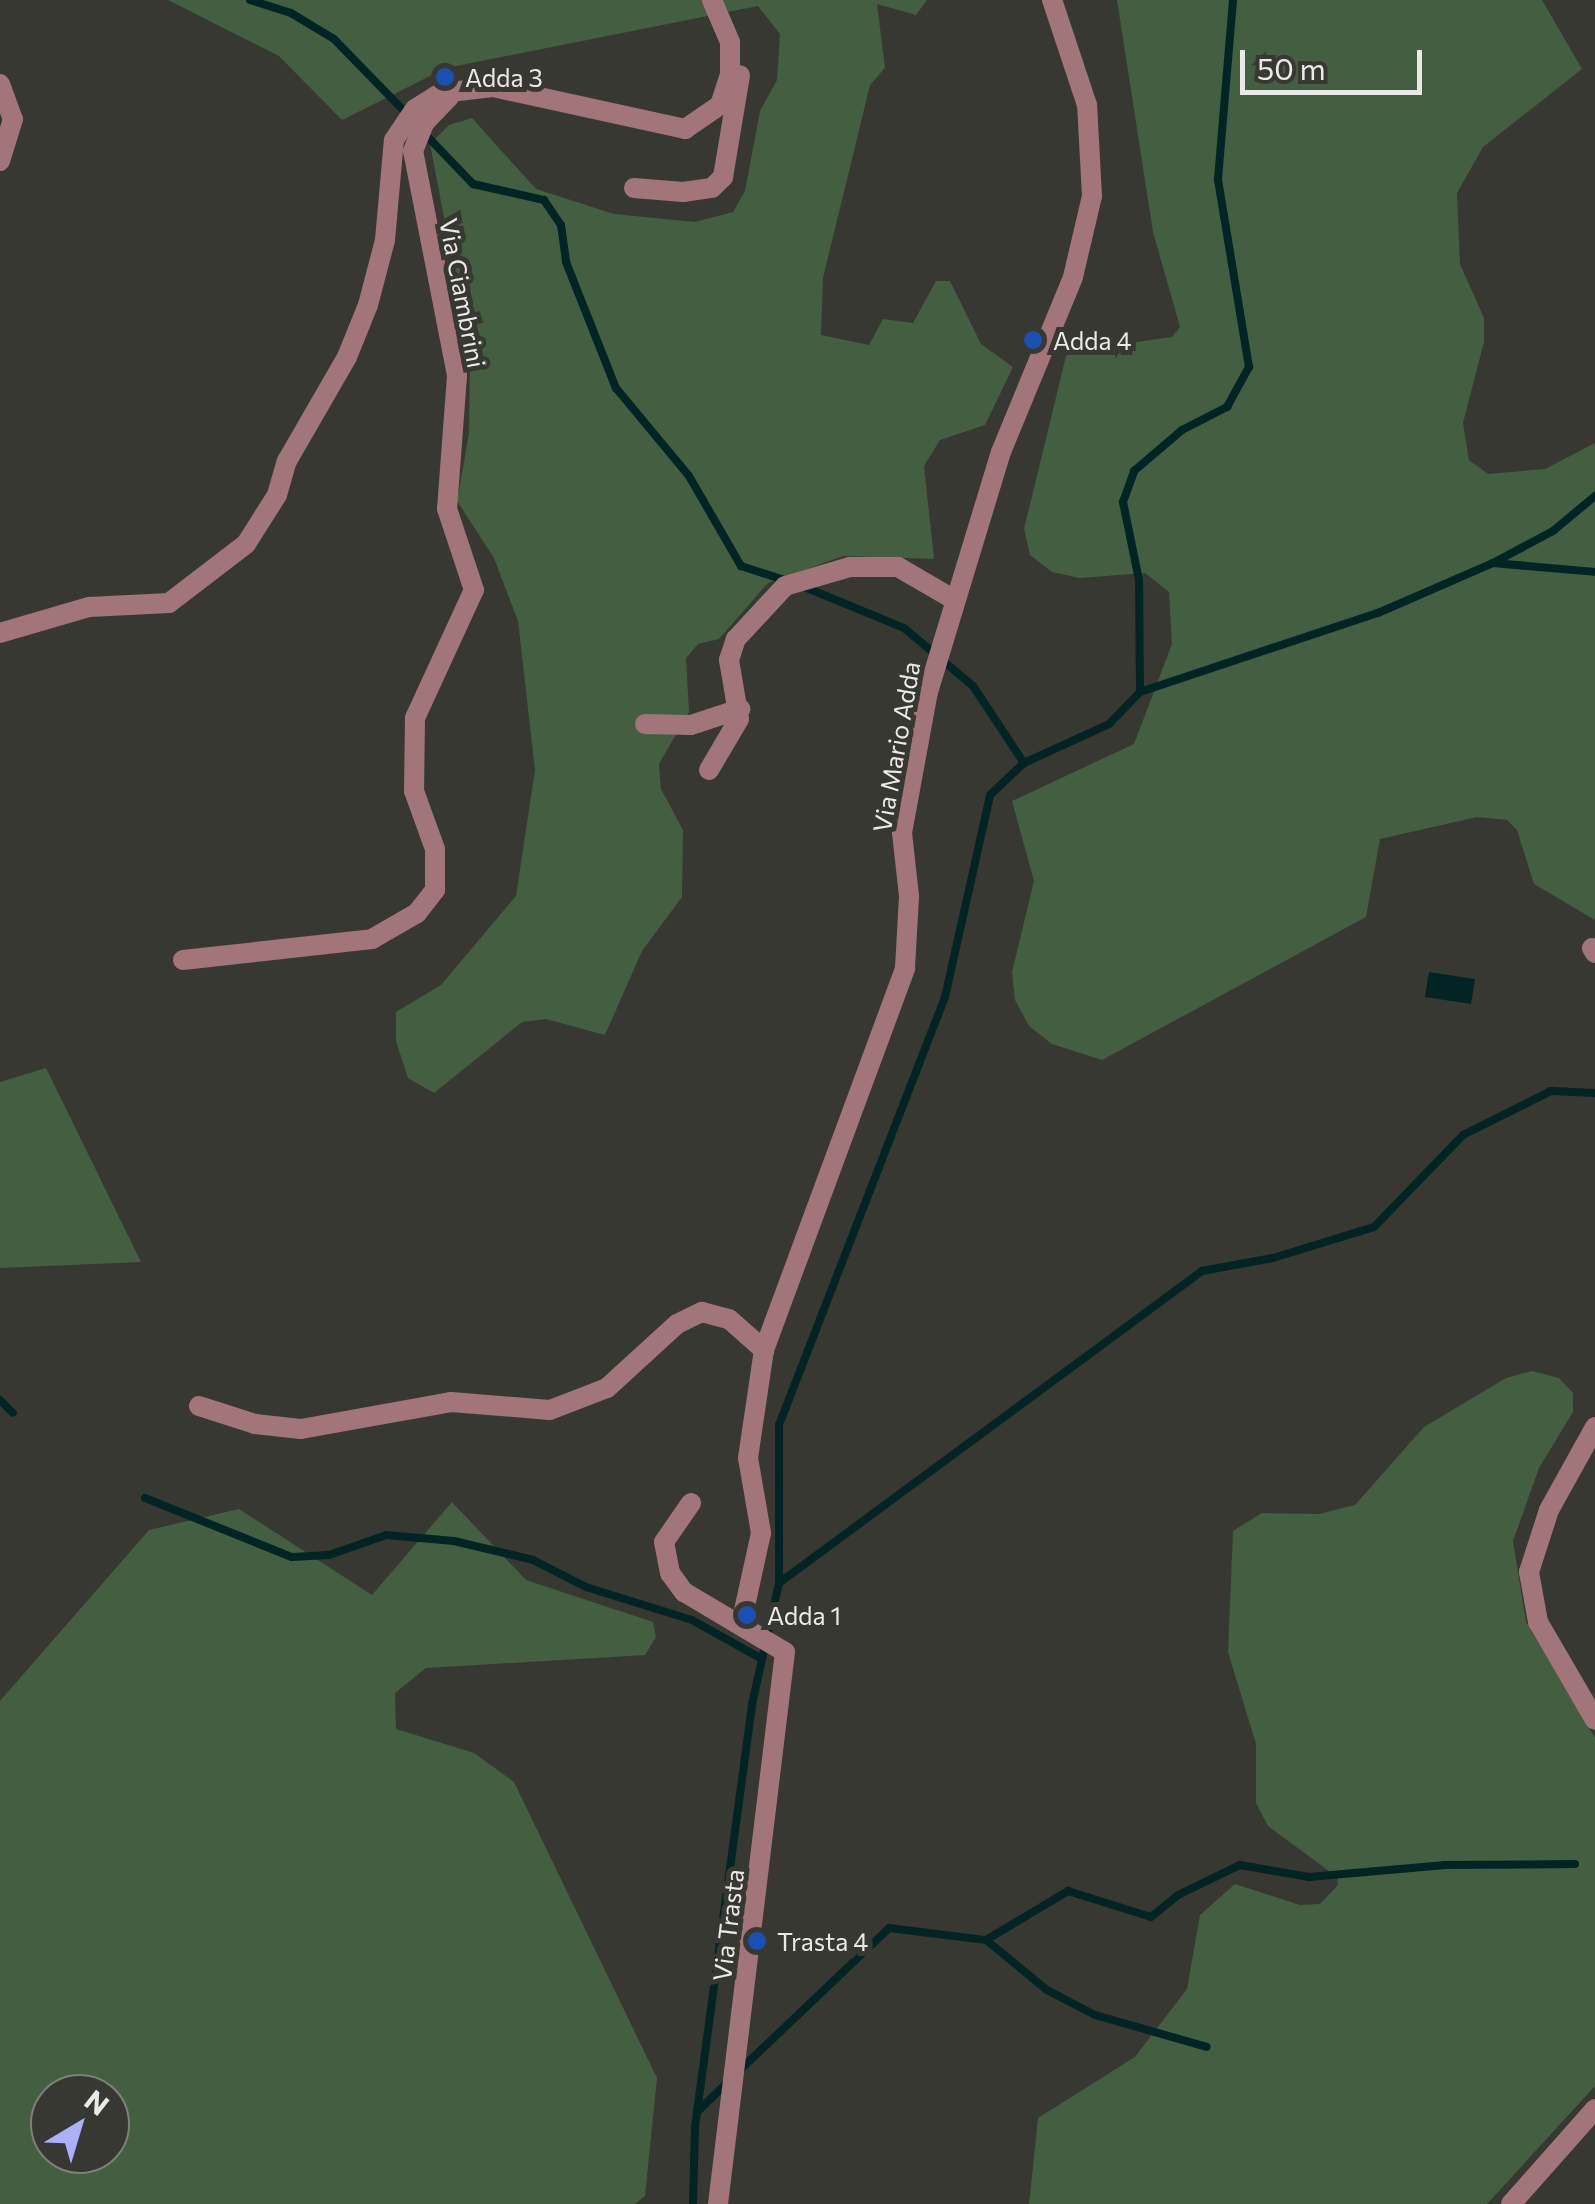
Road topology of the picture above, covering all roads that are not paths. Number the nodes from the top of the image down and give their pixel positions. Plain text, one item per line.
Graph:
1 (712, 0) edge
2 (1052, 0) edge
3 (731, 56) junction
4 (0, 84) edge
5 (458, 89) junction
6 (0, 161) edge
7 (634, 188) dead end
8 (952, 600) junction
9 (0, 632) edge
10 (740, 709) junction
11 (646, 724) dead end
12 (709, 770) dead end
13 (184, 960) dead end
14 (764, 1350) junction
15 (199, 1406) dead end
16 (1595, 1426) edge
17 (691, 1504) dead end
18 (740, 1624) junction
19 (1595, 1720) edge
20 (1595, 2108) edge
21 (718, 2204) edge
22 (1511, 2204) edge

1 - 3 street
2 - 8 street, Via Mario Adda
3 - 5 street
3 - 7 street
4 - 6 street
5 - 9 street
5 - 13 street, Via Ciambrini
8 - 10 street
8 - 14 street, Via Mario Adda
10 - 11 street
10 - 12 street
14 - 15 street
14 - 18 street, Via Mario Adda
16 - 19 street
17 - 18 street
18 - 21 street, Via Trasta
20 - 22 street

